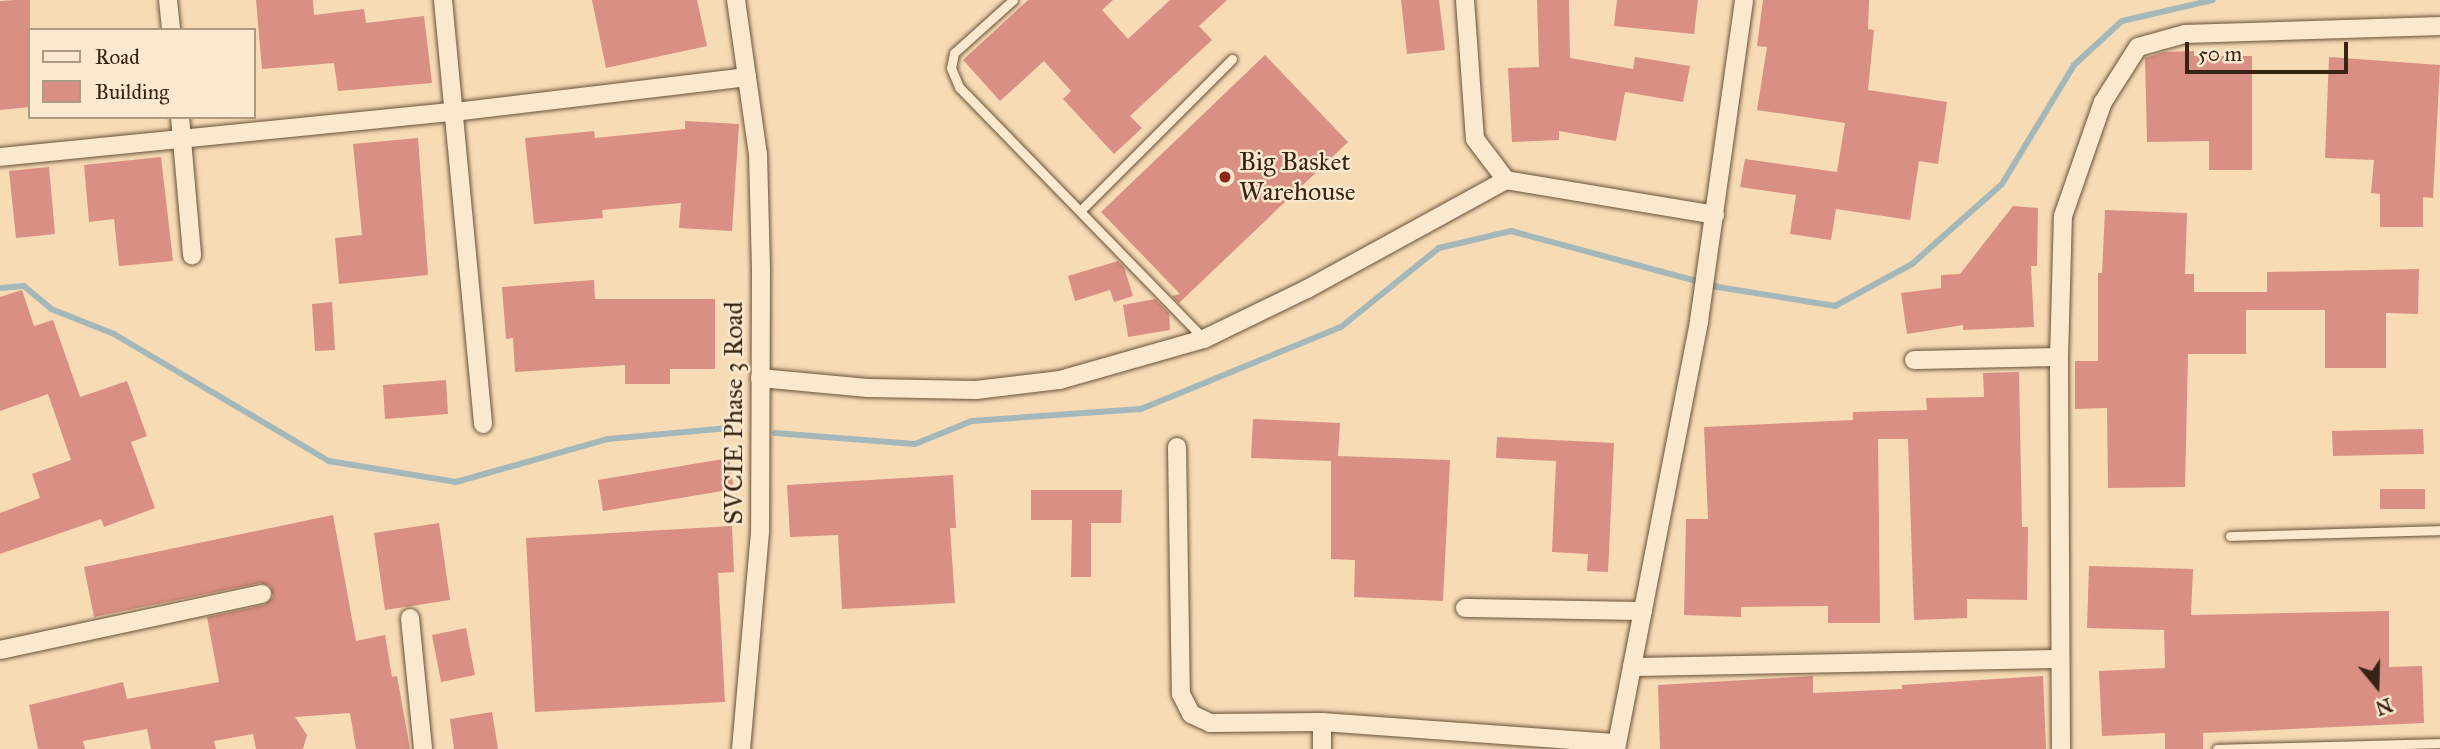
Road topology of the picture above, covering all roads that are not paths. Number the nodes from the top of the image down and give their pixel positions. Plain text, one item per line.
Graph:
1 (168, 0) edge
2 (443, 0) edge
3 (736, 0) edge
4 (1013, 0) edge
5 (1465, 0) edge
6 (1744, 0) edge
7 (2440, 23) edge
8 (171, 28) edge
9 (1232, 59) dead end
10 (747, 77) junction
11 (454, 112) junction
12 (180, 119) edge
13 (182, 140) junction
14 (0, 157) edge
15 (1506, 180) junction
16 (1080, 211) junction
17 (1715, 215) junction
18 (192, 254) dead end
19 (1204, 339) junction
20 (2059, 357) junction
21 (1914, 360) dead end
22 (760, 378) junction
23 (483, 424) dead end
24 (1177, 447) dead end
25 (2440, 530) edge
26 (2230, 536) dead end
27 (262, 594) dead end
28 (1465, 608) dead end
29 (1643, 611) junction
30 (410, 618) dead end
31 (0, 650) edge
32 (2059, 659) junction
33 (1632, 667) junction
34 (1322, 722) junction
35 (2440, 743) edge
36 (1617, 746) edge
37 (422, 749) edge
38 (741, 749) edge
39 (1322, 749) edge
40 (2061, 749) edge
41 (2217, 749) edge

1 - 8 street
2 - 11 street
3 - 10 street, SVCIE Phase 3 Road
4 - 16 lane
5 - 15 street
6 - 17 street
7 - 20 street
9 - 16 lane
10 - 11 street
10 - 22 street, SVCIE Phase 3 Road
11 - 13 street
11 - 23 street
12 - 13 street
13 - 14 street
13 - 18 street
15 - 17 street
15 - 19 street
16 - 19 lane
17 - 29 street
19 - 22 street
20 - 21 street
20 - 32 street
22 - 38 street, SVCIE Phase 3 Road
24 - 34 street
25 - 26 lane
27 - 31 street
28 - 29 street
29 - 33 street
30 - 37 street
32 - 33 street
32 - 40 street
33 - 36 street
34 - 36 street
34 - 39 street
35 - 41 lane

